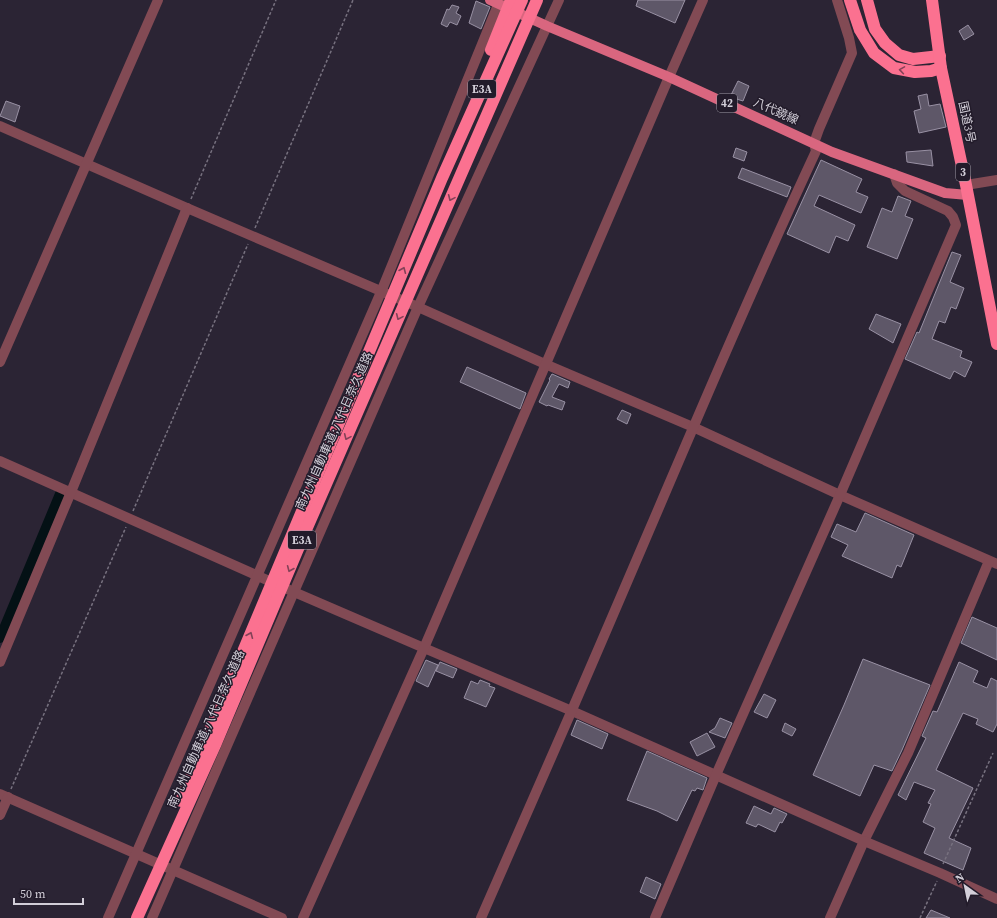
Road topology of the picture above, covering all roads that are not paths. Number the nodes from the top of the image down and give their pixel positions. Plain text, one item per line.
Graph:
1 (158, 0) edge
2 (511, 0) edge
3 (522, 0) edge
4 (537, 0) edge
5 (546, 0) edge
6 (559, 0) edge
7 (703, 0) edge
8 (837, 0) edge
9 (850, 0) edge
10 (867, 0) edge
11 (932, 0) edge
12 (496, 1) edge
13 (547, 26) junction
14 (940, 62) junction
15 (669, 77) junction
16 (0, 126) edge
17 (814, 143) junction
18 (466, 163) junction
19 (87, 164) junction
20 (894, 174) junction
21 (442, 178) junction
22 (997, 180) edge
23 (967, 190) junction
24 (183, 206) junction
25 (381, 292) junction
26 (418, 307) junction
27 (997, 344) edge
28 (0, 362) edge
29 (545, 364) junction
30 (694, 427) junction
31 (0, 461) edge
32 (71, 492) junction
33 (840, 495) junction
34 (993, 563) edge
35 (257, 576) junction
36 (294, 592) junction
37 (424, 648) junction
38 (0, 662) edge
39 (572, 711) junction
40 (716, 775) junction
41 (4, 795) edge
42 (0, 815) edge
43 (864, 840) junction
44 (136, 853) junction
45 (173, 870) junction
46 (997, 899) edge
47 (108, 918) edge
48 (136, 918) edge
49 (152, 918) edge
50 (282, 918) edge
51 (303, 918) edge
52 (481, 918) edge
53 (655, 918) edge
54 (830, 918) edge

1 - 19 street
2 - 21 highway, bridge
3 - 21 highway, 南九州自動車道;八代日奈久道路 / E3A, bridge
4 - 18 highway, 南九州自動車道;八代日奈久道路 / E3A, bridge
5 - 18 highway, bridge
6 - 13 street
7 - 15 street
8 - 17 street
14 -> 9 highway
10 - 14 highway
11 - 14 highway, 国道3号 / 3
12 - 13 main road, 八代鏡線 / 42
12 - 25 street
13 - 15 main road, 八代鏡線 / 42
13 - 26 street
14 - 23 highway, 国道3号 / 3
15 - 17 main road, 八代鏡線 / 42
15 - 29 street
16 - 19 street
17 - 20 main road, 八代鏡線 / 42
17 - 30 street
18 -> 48 highway, 南九州自動車道;八代日奈久道路 / E3A, bridge
19 - 24 street
19 - 28 street
20 - 23 main road, 八代鏡線 / 42
20 - 33 street
48 -> 21 highway, 南九州自動車道;八代日奈久道路 / E3A, bridge
22 - 23 street
23 - 27 highway, 国道3号 / 3
24 - 25 street
24 - 32 street
25 - 26 street
25 - 35 street
26 - 29 street
26 - 36 street
29 - 30 street
29 - 37 street
30 - 33 street
30 - 39 street
31 - 32 street
32 - 35 street
32 - 38 street
33 - 34 street
33 - 40 street
34 - 43 street
35 - 36 street
35 - 44 street
36 - 37 street
36 - 45 street
37 - 39 street
37 - 51 street
39 - 40 street
39 - 52 street
40 - 43 street
40 - 53 street
41 - 42 street
41 - 44 street
43 - 46 street
43 - 54 street
44 - 45 street
44 - 47 street
45 - 49 street
45 - 50 street

